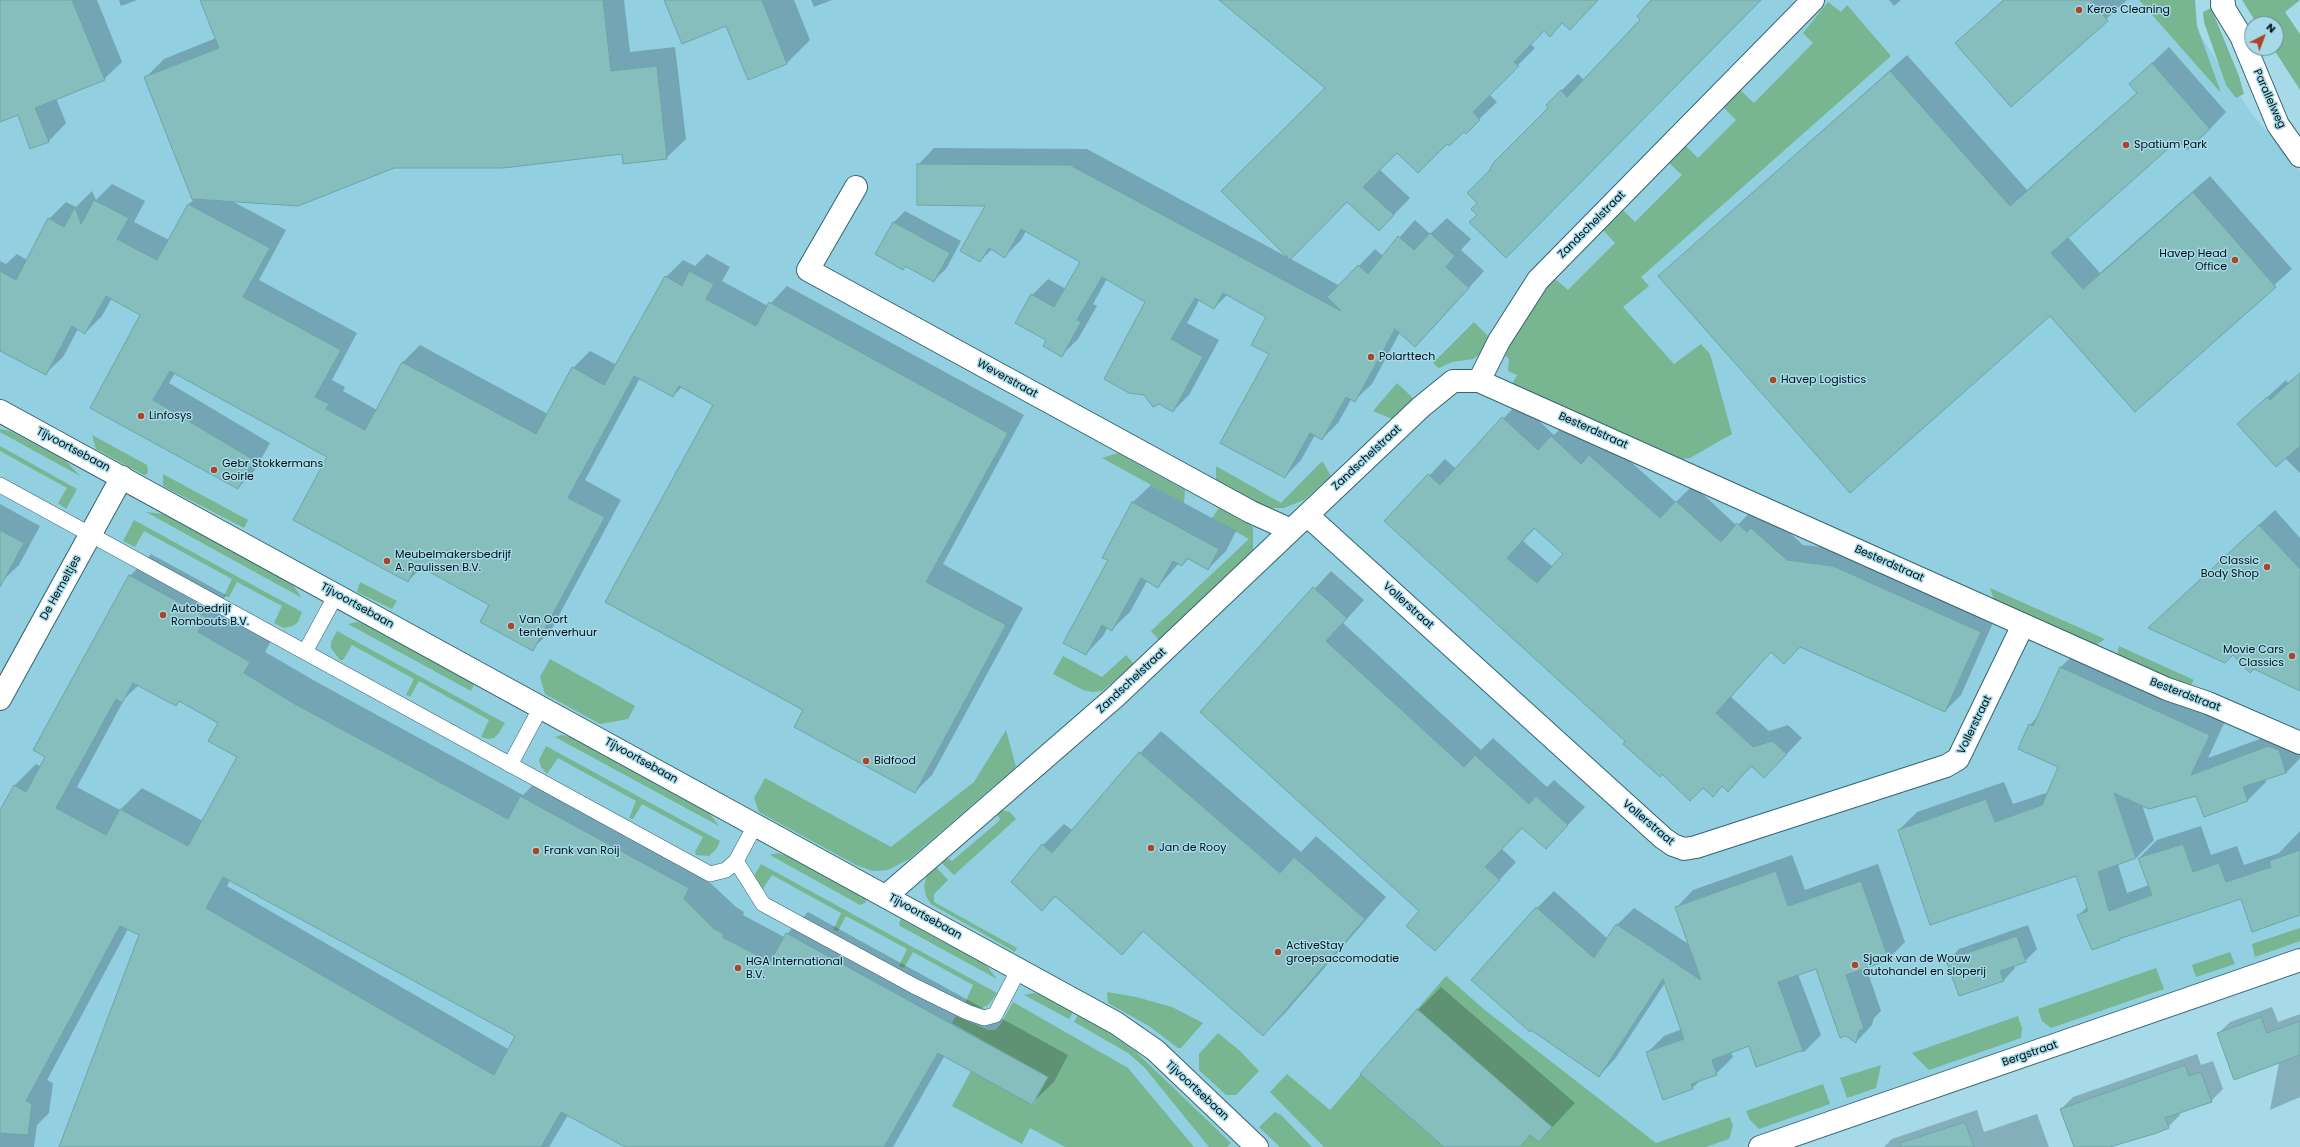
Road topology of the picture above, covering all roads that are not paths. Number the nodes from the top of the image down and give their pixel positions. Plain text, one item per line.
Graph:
1 (1813, 0) edge
2 (2222, 0) edge
3 (2300, 156) edge
4 (856, 187) dead end
5 (1479, 381) junction
6 (0, 411) edge
7 (122, 477) junction
8 (0, 485) edge
9 (1308, 515) junction
10 (1291, 530) junction
11 (90, 534) junction
12 (336, 594) junction
13 (2023, 625) junction
14 (305, 652) junction
15 (0, 699) edge
16 (541, 707) junction
17 (2300, 743) edge
18 (510, 765) junction
19 (756, 824) junction
20 (736, 861) junction
21 (886, 896) junction
22 (2300, 960) edge
23 (1019, 968) junction
24 (1257, 1147) edge
25 (1760, 1147) edge

1 - 5 street, Zandschelstraat
2 - 3 street, Parallelweg
4 - 10 street, Weverstraat
5 - 9 street, Zandschelstraat
5 - 13 street, Besterdstraat
6 - 7 street, Tijvoortsebaan
7 - 11 street, De Hemeltjes
7 - 12 street, Tijvoortsebaan
8 - 11 lane
9 - 10 street, Zandschelstraat
9 - 13 street, Vollerstraat
10 - 21 street, Zandschelstraat
11 - 14 lane
11 - 15 street, De Hemeltjes
12 - 14 lane
12 - 16 street, Tijvoortsebaan
13 - 17 street, Besterdstraat
14 - 18 lane
16 - 18 lane
16 - 19 street, Tijvoortsebaan
18 - 20 lane
19 - 20 lane
19 - 21 street, Tijvoortsebaan
20 - 23 lane
21 - 23 street, Tijvoortsebaan
22 - 25 street, Bergstraat
23 - 24 street, Tijvoortsebaan

